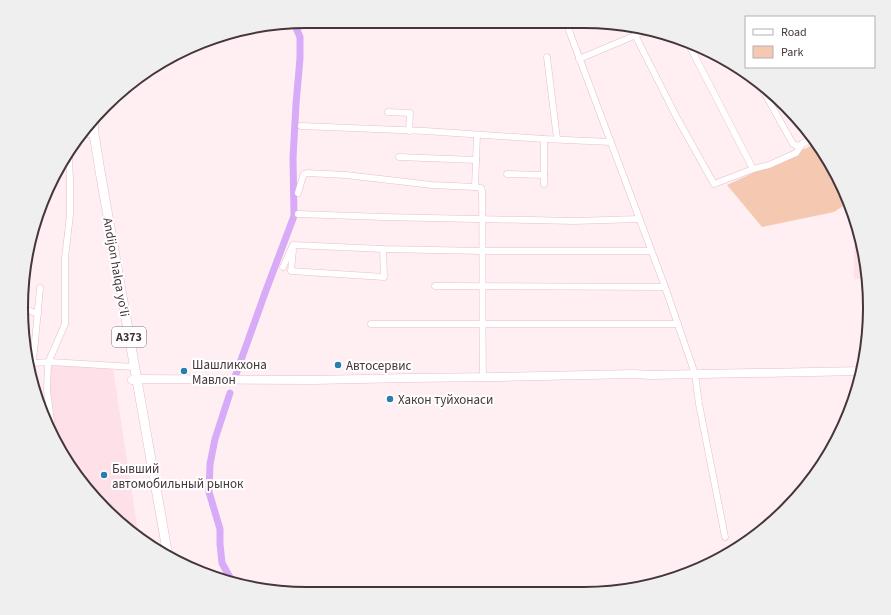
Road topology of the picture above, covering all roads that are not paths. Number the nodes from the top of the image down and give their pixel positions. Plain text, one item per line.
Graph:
1 (568, 28) edge
2 (639, 33) edge
3 (635, 35) junction
4 (691, 50) edge
5 (547, 57) dead end
6 (579, 59) junction
7 (766, 95) edge
8 (388, 112) dead end
9 (301, 126) dead end
10 (94, 127) edge
11 (409, 131) junction
12 (477, 135) junction
13 (87, 136) edge
14 (544, 139) junction
15 (557, 140) junction
16 (808, 141) edge
17 (611, 142) junction
18 (802, 144) junction
19 (399, 157) dead end
20 (476, 160) junction
21 (69, 162) edge
22 (753, 169) junction
23 (506, 174) dead end
24 (544, 175) junction
25 (544, 184) dead end
26 (475, 187) junction
27 (298, 193) dead end
28 (298, 214) dead end
29 (482, 219) junction
30 (639, 219) junction
31 (293, 246) junction
32 (384, 249) junction
33 (483, 251) junction
34 (651, 251) junction
35 (283, 267) dead end
36 (435, 286) dead end
37 (483, 286) junction
38 (665, 287) junction
39 (40, 288) dead end
40 (28, 310) edge
41 (38, 314) junction
42 (371, 324) dead end
43 (482, 324) junction
44 (678, 324) junction
45 (32, 358) edge
46 (48, 363) junction
47 (34, 366) edge
48 (131, 366) junction
49 (855, 371) edge
50 (695, 374) junction
51 (484, 378) junction
52 (134, 380) junction
53 (48, 411) edge
54 (725, 537) dead end
55 (161, 545) edge
56 (167, 549) edge

1 - 6 street
2 - 3 street
3 - 6 street
3 - 22 street
4 - 22 street
5 - 15 street
6 - 17 street
7 - 18 street
8 - 11 street
9 - 11 street
10 - 48 highway, Andijon halqa yo‘li / A373
11 - 12 street
12 - 14 street
12 - 20 street
13 - 48 highway, Andijon halqa yo‘li / A373
14 - 15 street
14 - 24 street
15 - 17 street
16 - 18 street
17 - 30 street
18 - 22 street
19 - 20 street
20 - 26 street
21 - 46 street
23 - 24 street
24 - 25 street
26 - 27 street
26 - 29 street
28 - 29 street
29 - 30 street
29 - 33 street
30 - 34 street
31 - 32 street
31 - 32 street
31 - 35 street
32 - 33 street
33 - 34 street
33 - 37 street
34 - 38 street
36 - 37 street
37 - 38 street
37 - 43 street
38 - 44 street
39 - 41 street
40 - 41 street
41 - 45 street
42 - 43 street
43 - 44 street
43 - 51 street
44 - 50 street
46 - 47 street
46 - 48 street
46 - 53 street
48 - 52 highway, Andijon halqa yo‘li / A373
49 - 50 main road
50 - 51 main road
50 - 54 street
51 - 52 main road
52 - 55 highway, Andijon halqa yo‘li / A373
52 - 56 highway, Andijon halqa yo‘li / A373

